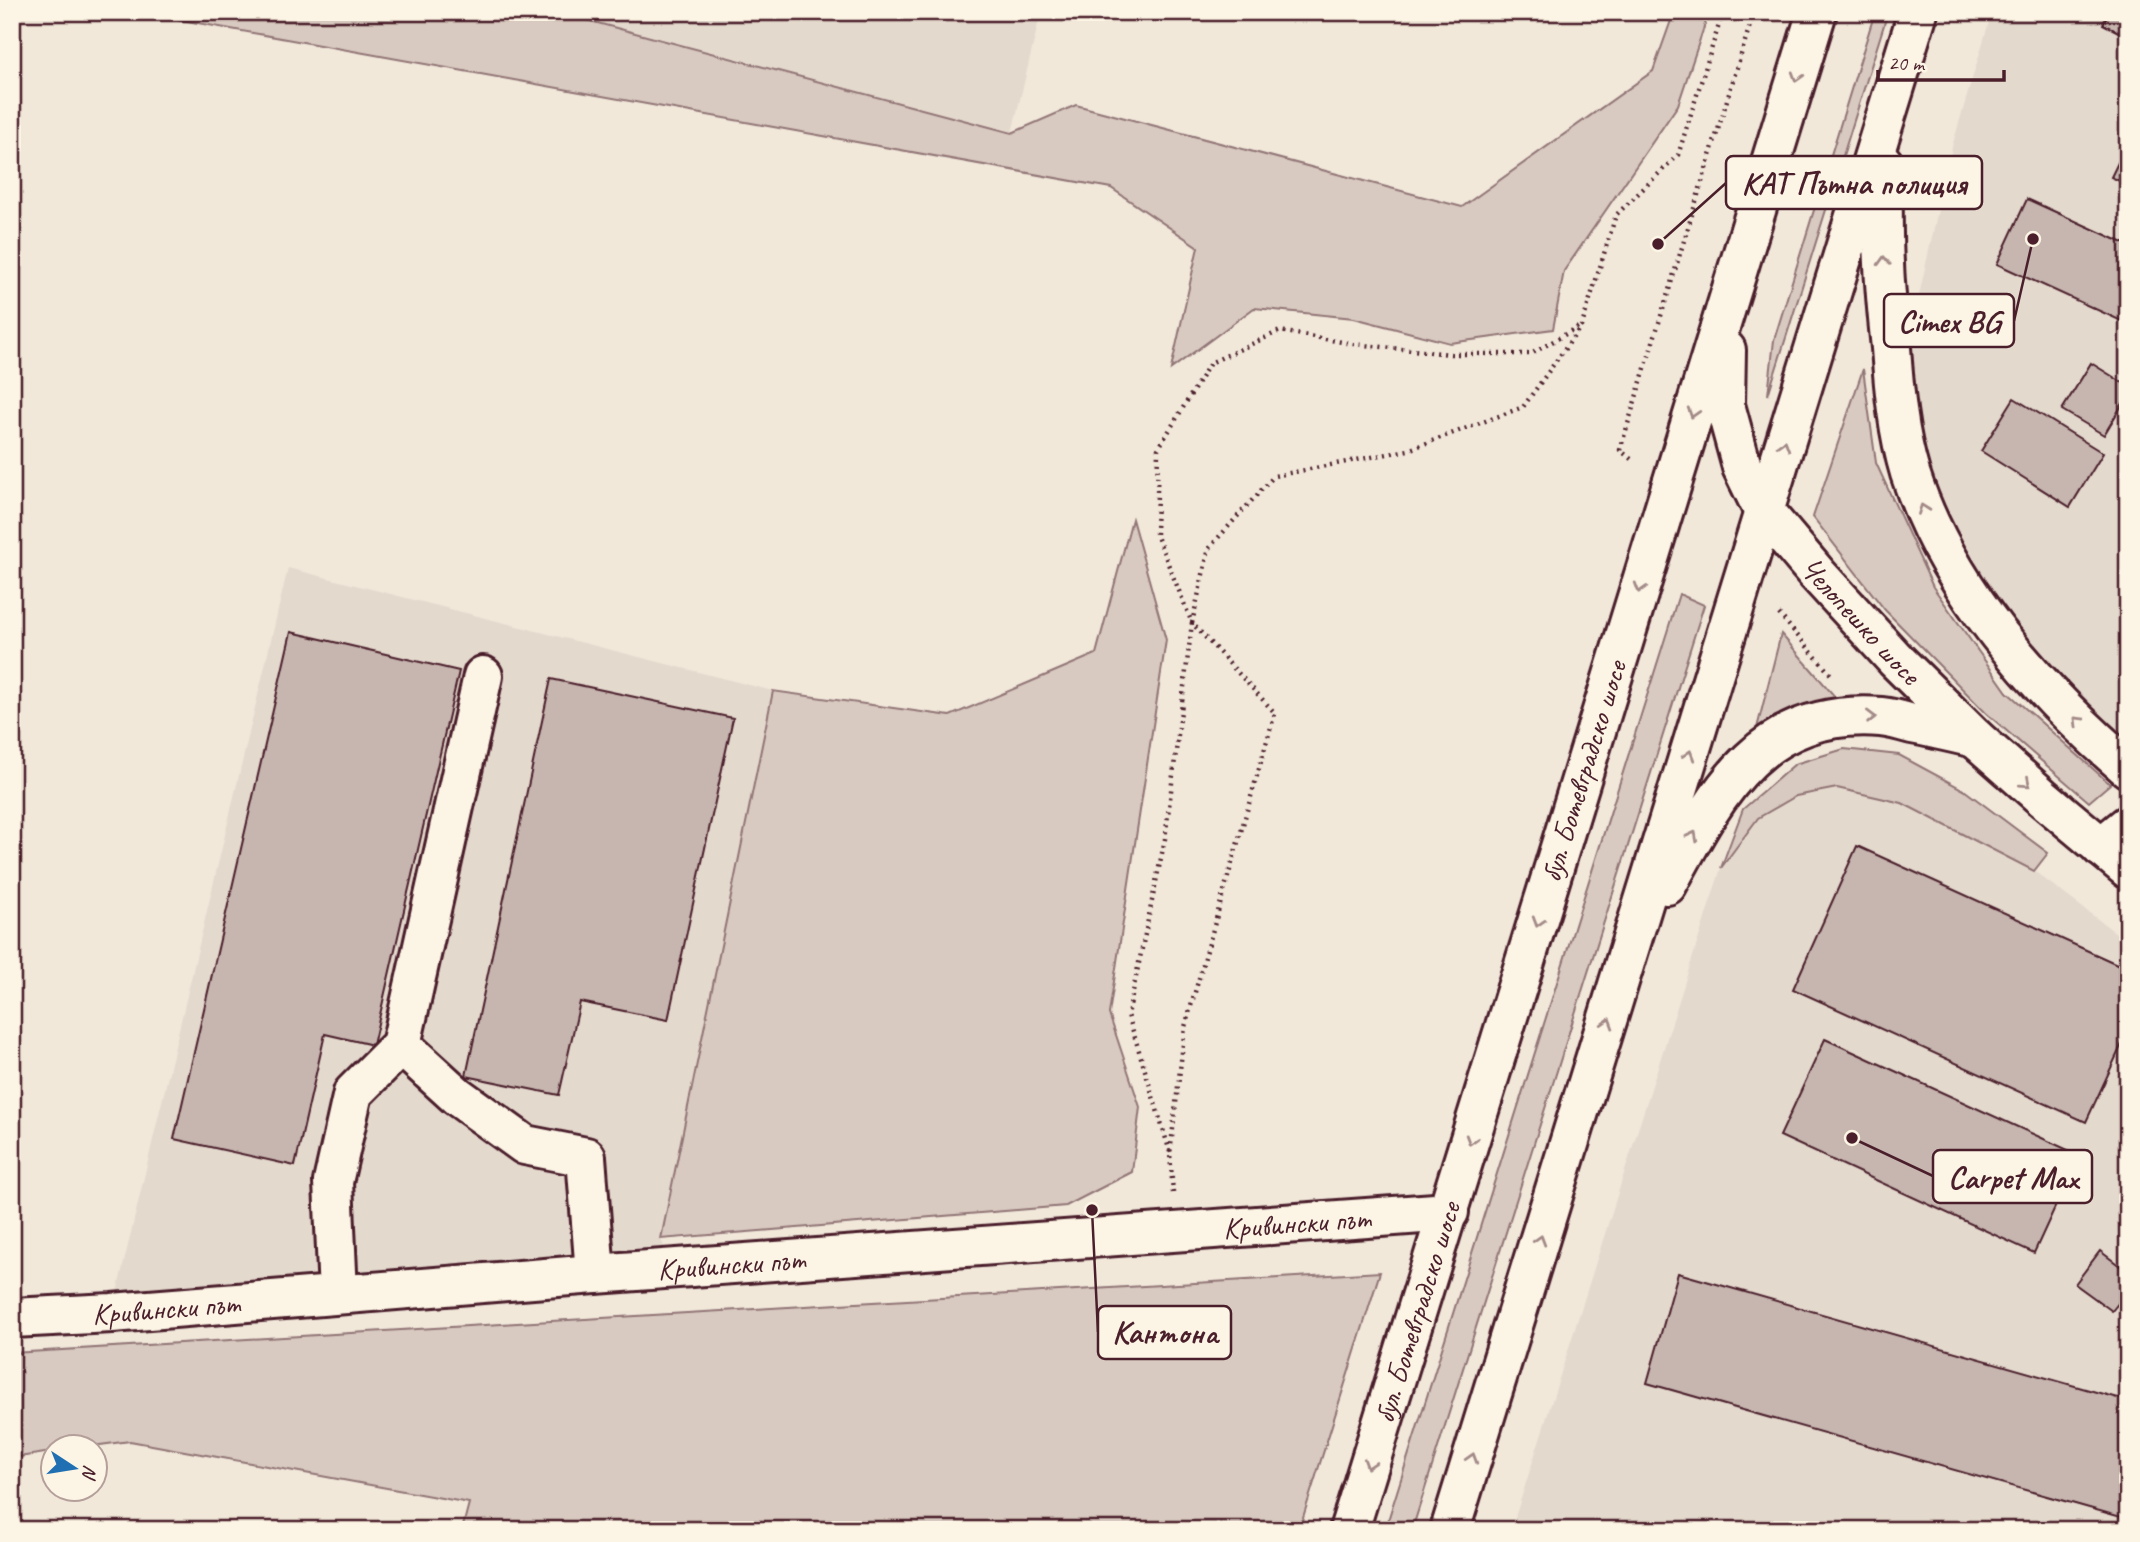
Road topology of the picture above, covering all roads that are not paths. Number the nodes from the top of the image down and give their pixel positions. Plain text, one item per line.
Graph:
1 (1817, 12) edge
2 (1918, 12) edge
3 (1883, 126) junction
4 (1727, 301) junction
5 (1763, 510) junction
6 (483, 676) dead end
7 (1975, 737) junction
8 (2128, 768) edge
9 (2119, 847) edge
10 (1627, 961) junction
11 (401, 1045) junction
12 (1449, 1212) junction
13 (595, 1274) junction
14 (338, 1294) junction
15 (12, 1318) edge
16 (1454, 1527) edge
17 (1349, 1530) edge

1 -> 4 main road, бул. Ботевградско шосе
2 - 3 main road
5 -> 3 main road
8 -> 3 main road
4 - 5 main road, Челопешко шосе
4 -> 12 main road, бул. Ботевградско шосе
5 - 7 main road, Челопешко шосе
10 -> 5 main road
6 - 11 main road
7 -> 9 main road, Челопешко шосе
10 -> 7 main road
16 -> 10 main road
11 - 13 main road
11 - 14 main road
12 - 13 main road, Кривински път
12 -> 17 main road, бул. Ботевградско шосе
13 - 14 main road, Кривински път
14 - 15 main road, Кривински път

